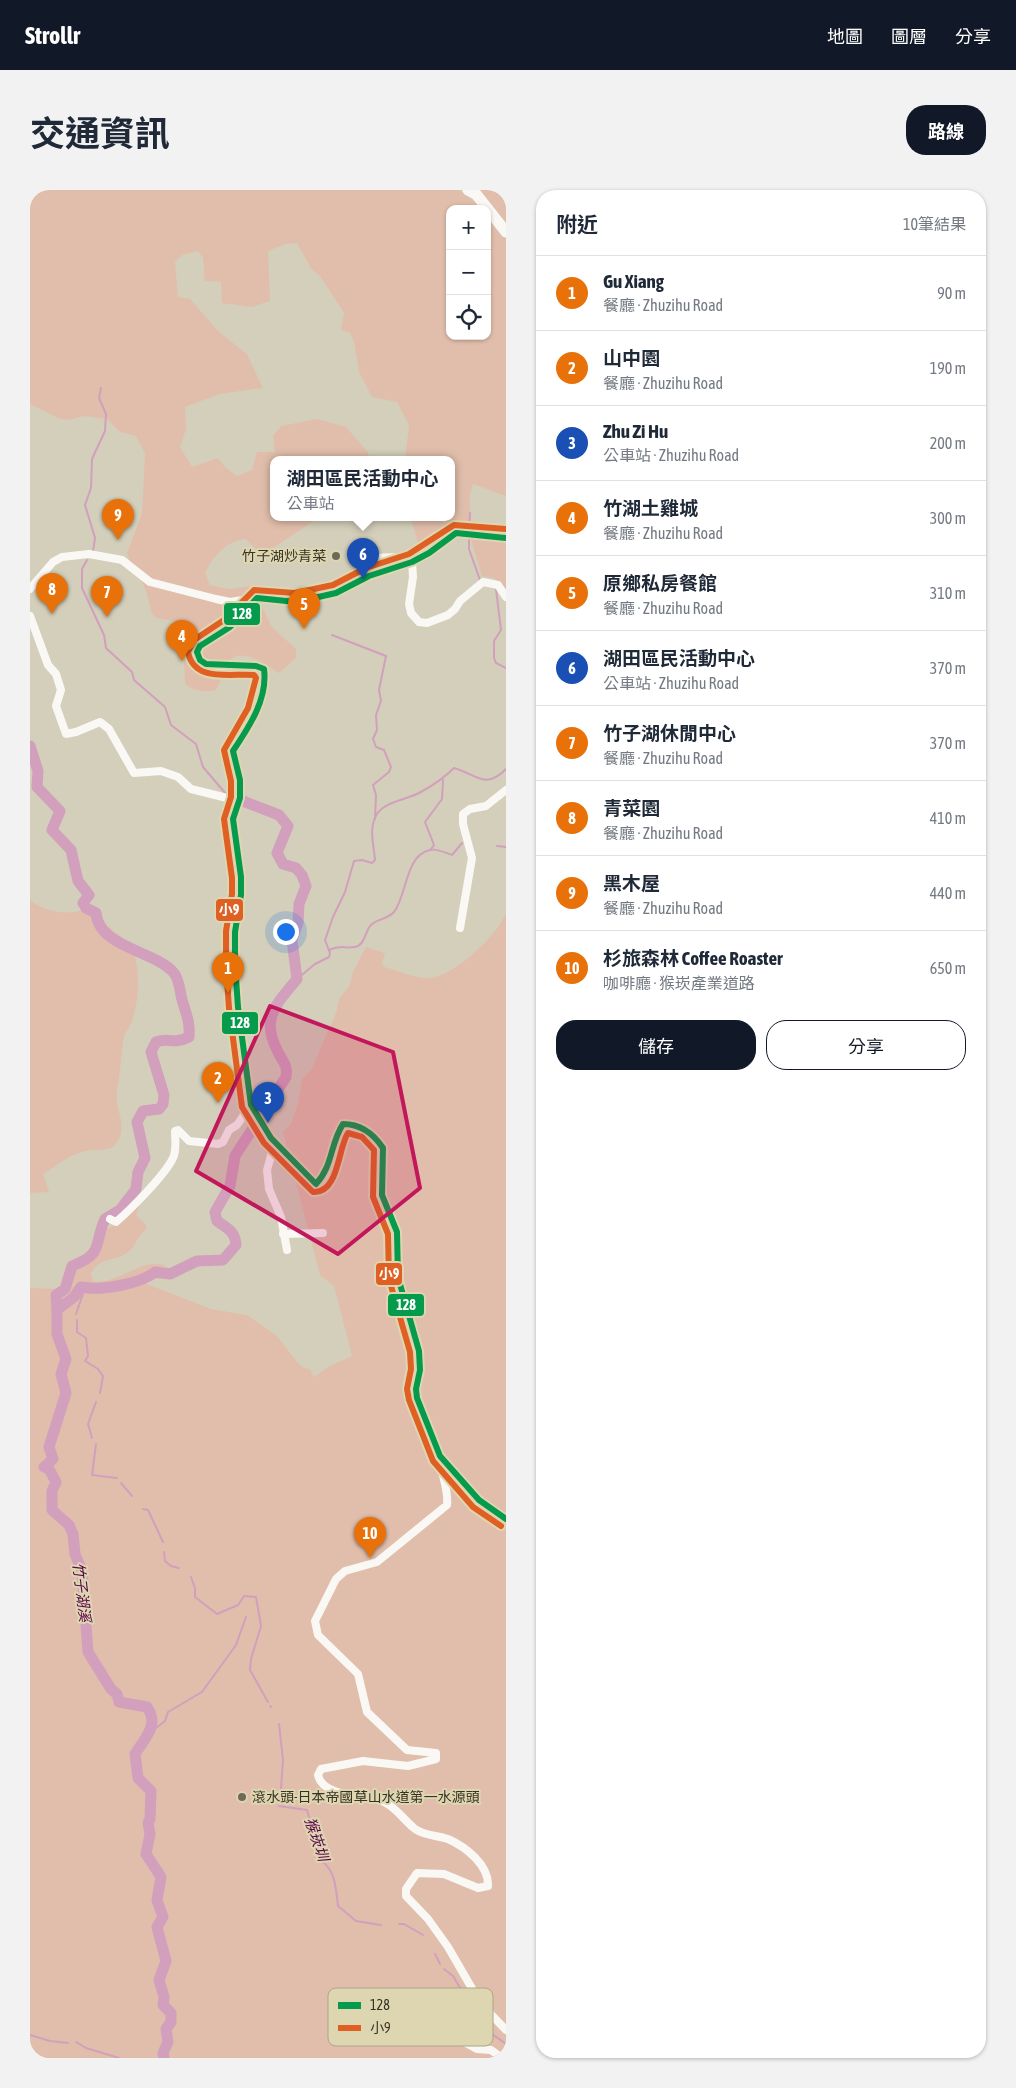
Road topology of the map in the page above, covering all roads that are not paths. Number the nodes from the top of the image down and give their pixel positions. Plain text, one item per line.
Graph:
1 (468, 190) edge
2 (506, 232) edge
3 (506, 538) edge
4 (372, 558) dead end
5 (412, 562) junction
6 (30, 589) edge
7 (506, 597) edge
8 (257, 598) junction
9 (30, 616) edge
10 (506, 790) edge
11 (239, 800) junction
12 (460, 928) dead end
13 (252, 1105) junction
14 (271, 1138) junction
15 (110, 1219) dead end
16 (323, 1233) dead end
17 (283, 1234) junction
18 (286, 1250) dead end
19 (440, 1456) junction
20 (506, 1519) edge
21 (472, 1988) edge
22 (493, 2016) edge
23 (506, 2030) edge
24 (474, 2046) edge
25 (502, 2058) edge

1 - 2 main road
3 - 5 street
4 - 5 street
5 - 7 street
5 - 8 street
6 - 8 street
8 - 11 street
9 - 11 street
10 - 12 street
11 - 13 street
13 - 14 street
13 - 15 street
14 - 17 street
14 - 19 street
16 - 17 street
17 - 18 street
19 - 20 street
19 - 21 street
22 - 23 street
24 - 25 street

